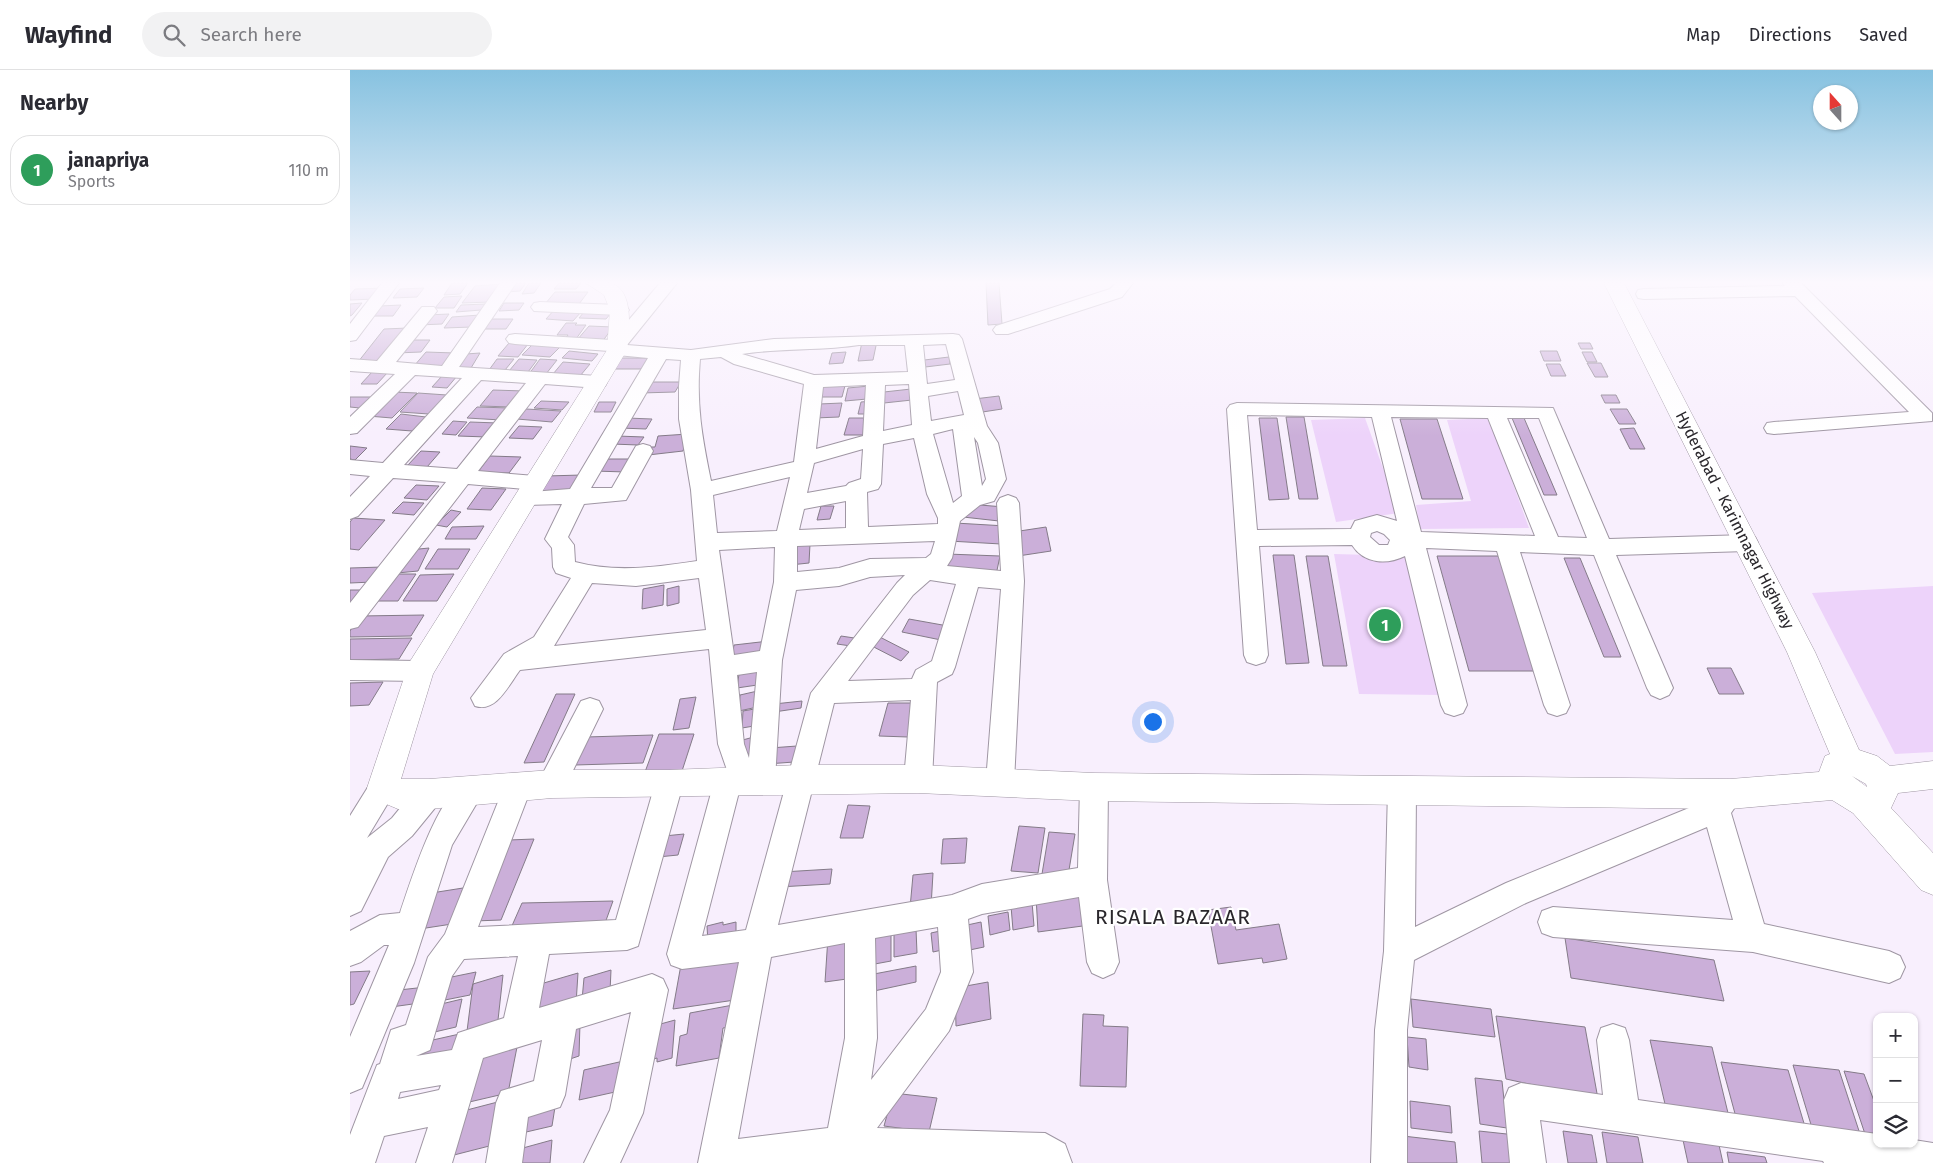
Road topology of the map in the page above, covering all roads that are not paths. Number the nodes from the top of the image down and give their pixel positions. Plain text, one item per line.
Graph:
1 (409, 334) edge
2 (473, 334) edge
3 (618, 334) edge
4 (628, 334) edge
5 (1640, 334) edge
6 (1842, 334) edge
7 (515, 339) dead end
8 (914, 340) junction
9 (617, 348) junction
10 (724, 351) junction
11 (660, 353) junction
12 (692, 354) junction
13 (853, 360) junction
14 (350, 365) edge
15 (383, 366) junction
16 (412, 368) junction
17 (448, 370) junction
18 (477, 373) junction
19 (540, 378) junction
20 (876, 379) junction
21 (814, 381) junction
22 (598, 382) junction
23 (964, 384) junction
24 (917, 385) junction
25 (1380, 411) junction
26 (1495, 412) junction
27 (350, 428) edge
28 (1774, 428) dead end
29 (922, 430) junction
30 (872, 440) junction
31 (643, 451) dead end
32 (805, 463) junction
33 (350, 467) edge
34 (388, 469) junction
35 (461, 478) junction
36 (530, 490) junction
37 (702, 490) junction
38 (856, 492) junction
39 (576, 497) junction
40 (973, 499) junction
41 (796, 503) junction
42 (1008, 503) dead end
43 (350, 511) edge
44 (948, 525) junction
45 (857, 534) junction
46 (1247, 538) junction
47 (786, 539) junction
48 (1406, 539) junction
49 (708, 542) junction
50 (1506, 543) junction
51 (1747, 543) junction
52 (1550, 545) junction
53 (1602, 547) junction
54 (709, 568) junction
55 (929, 568) junction
56 (585, 574) junction
57 (970, 578) junction
58 (786, 582) junction
59 (1013, 582) junction
60 (350, 620) edge
61 (719, 638) junction
62 (1256, 655) dead end
63 (770, 660) junction
64 (513, 661) junction
65 (724, 667) junction
66 (350, 670) edge
67 (419, 671) junction
68 (1660, 688) dead end
69 (924, 689) junction
70 (824, 693) junction
71 (484, 698) dead end
72 (1557, 705) dead end
73 (1454, 706) dead end
74 (590, 709) dead end
75 (1933, 775) edge
76 (800, 779) junction
77 (918, 779) junction
78 (745, 781) junction
79 (1000, 782) junction
80 (552, 784) junction
81 (670, 784) junction
82 (518, 786) junction
83 (1862, 786) junction
84 (1094, 787) junction
85 (383, 788) junction
86 (1402, 789) junction
87 (470, 791) junction
88 (429, 794) junction
89 (1723, 802) junction
90 (350, 841) edge
91 (381, 845) junction
92 (1933, 859) edge
93 (350, 872) edge
94 (1933, 878) edge
95 (1092, 880) junction
96 (350, 901) edge
97 (952, 910) junction
98 (1553, 922) dead end
99 (860, 925) junction
100 (410, 928) junction
101 (1754, 936) junction
102 (537, 940) junction
103 (456, 944) junction
104 (758, 944) junction
105 (1398, 950) junction
106 (350, 951) edge
107 (1103, 962) dead end
108 (1889, 967) dead end
109 (562, 1017) junction
110 (518, 1030) junction
111 (1613, 1040) dead end
112 (464, 1064) junction
113 (350, 1076) edge
114 (393, 1076) junction
115 (452, 1104) junction
116 (1623, 1114) junction
117 (371, 1122) junction
118 (840, 1153) edge
119 (1838, 1154) edge
120 (1917, 1160) edge
121 (716, 1161) edge
122 (357, 1163) edge
123 (434, 1163) edge
124 (504, 1163) edge
125 (602, 1163) edge
126 (1054, 1163) edge
127 (1389, 1163) edge
128 (1528, 1163) edge

1 - 15 street
2 - 17 street
3 - 9 main road
4 - 9 street
5 - 51 main road, Hyderabad - Karimnagar Highway
6 - 28 street
7 - 9 street
8 - 13 street
8 - 23 street
8 - 24 street
9 - 11 street
9 - 22 main road
10 - 12 street
10 - 13 street
10 - 21 street
11 - 12 street
11 - 39 street
12 - 37 street
13 - 20 street
13 - 21 street
14 - 15 street
15 - 16 street
16 - 17 street
16 - 27 street
17 - 18 street
18 - 19 street
18 - 34 street
19 - 22 street
19 - 35 street
20 - 24 street
20 - 30 street
21 - 32 street
22 - 36 main road
23 - 24 street
23 - 40 street
24 - 29 street
25 - 26 street
25 - 46 street
25 - 48 street
26 - 52 street
26 - 53 street
29 - 30 street
29 - 40 street
29 - 44 street
30 - 32 street
30 - 38 street
31 - 39 street
32 - 37 street
32 - 41 street
33 - 34 street
34 - 35 street
34 - 43 street
35 - 36 street
35 - 60 street
36 - 39 street
36 - 67 main road
37 - 49 street
38 - 41 street
38 - 45 street
39 - 56 street
40 - 44 street
41 - 47 street
42 - 59 street
44 - 45 street
44 - 55 street
45 - 47 street
46 - 48 street
46 - 62 street
47 - 49 street
47 - 58 street
48 - 50 street
48 - 73 street
49 - 54 street
50 - 52 street
50 - 72 street
51 - 53 street
51 - 83 main road, Hyderabad - Karimnagar Highway
52 - 53 street
53 - 68 street
54 - 56 street
54 - 61 street
55 - 57 street
55 - 58 street
55 - 70 street
56 - 64 street
57 - 59 street
57 - 69 street
58 - 63 street
59 - 79 street
61 - 64 street
61 - 65 street
63 - 65 street
63 - 78 street
64 - 71 street
65 - 78 street
66 - 67 street
67 - 85 main road
69 - 70 street
69 - 77 street
70 - 76 street
74 - 80 street
75 - 83 main road
76 - 77 main road
76 - 78 main road
76 - 104 street
77 - 79 main road
78 - 81 main road
78 - 104 street
79 - 84 main road
80 - 81 main road
80 - 82 main road
81 - 102 street
82 - 87 main road
82 - 103 street
83 - 89 main road
83 - 92 main road, Hyderabad - Karimnagar Highway
83 - 94 main road
84 - 86 main road
84 - 95 street
85 - 88 main road
85 - 90 street
86 - 89 main road
86 - 105 street
87 - 88 main road
87 - 100 street
88 - 91 street
89 - 101 street
89 - 105 street
91 - 93 street
91 - 96 street
95 - 97 street
95 - 107 street
97 - 99 street
97 - 118 street
98 - 101 street
99 - 104 street
99 - 118 street
100 - 106 street
100 - 113 street
101 - 108 street
102 - 103 street
102 - 110 street
103 - 114 street
104 - 121 street
105 - 127 street
109 - 110 street
109 - 124 street
109 - 125 street
110 - 112 street
111 - 116 street
112 - 114 street
112 - 115 street
114 - 117 street
115 - 117 street
115 - 123 street
116 - 119 street
116 - 128 street
117 - 122 street
118 - 121 street
118 - 126 street
119 - 120 street

